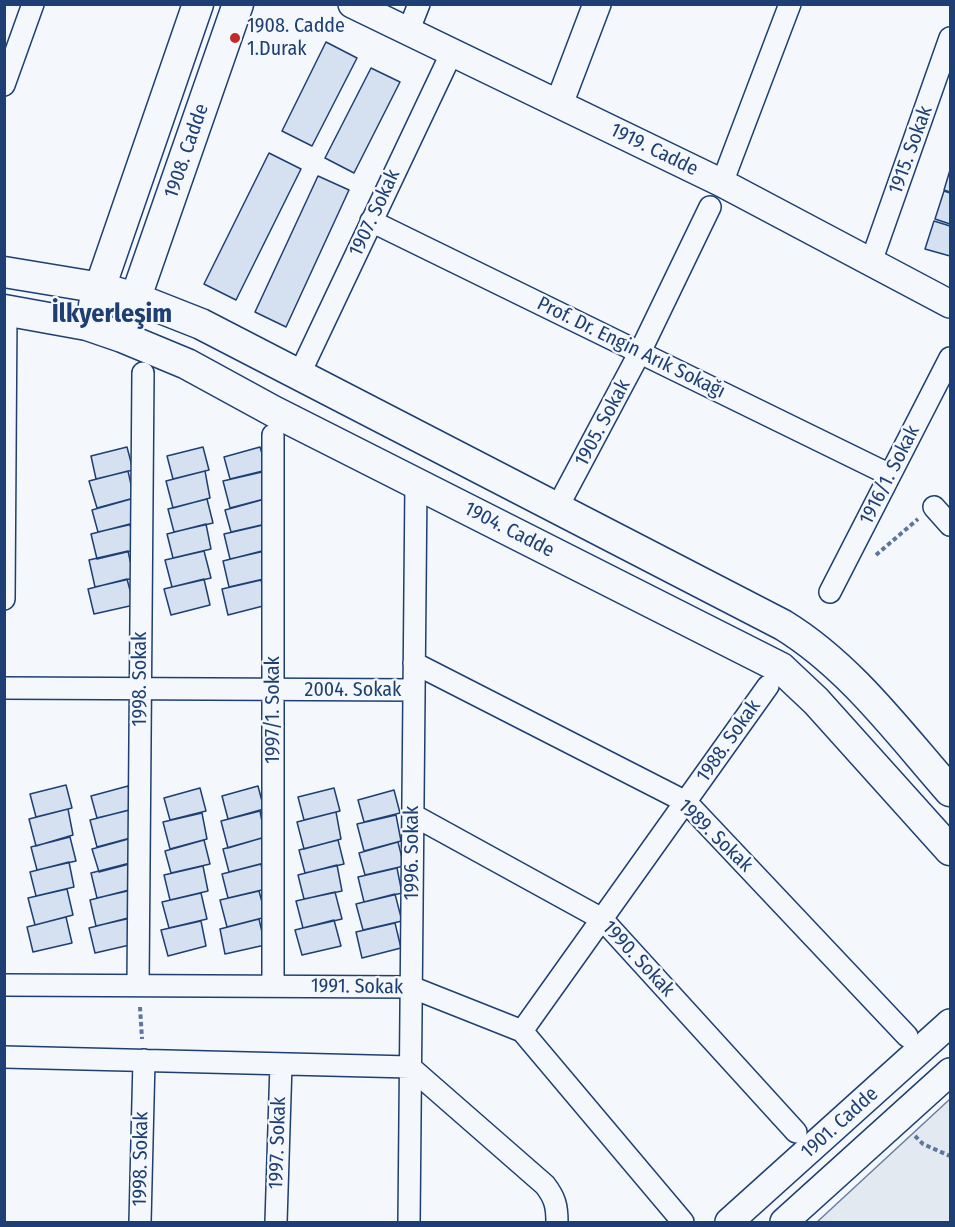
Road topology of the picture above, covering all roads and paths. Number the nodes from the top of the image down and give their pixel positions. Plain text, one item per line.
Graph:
1 (33, 4) edge
2 (198, 4) edge
3 (238, 4) edge
4 (352, 4) edge
5 (418, 4) edge
6 (597, 4) edge
7 (790, 4) edge
8 (408, 32) junction
9 (951, 38) edge
10 (452, 52) junction
11 (4, 85) edge
12 (559, 104) junction
13 (722, 183) junction
14 (710, 207) dead end
15 (371, 221) junction
16 (871, 262) junction
17 (4, 272) edge
18 (100, 288) junction
19 (135, 298) junction
20 (951, 304) edge
21 (5, 311) edge
22 (87, 325) junction
23 (122, 337) junction
24 (640, 352) junction
25 (951, 358) edge
26 (143, 372) dead end
27 (299, 375) junction
28 (273, 435) dead end
29 (890, 475) junction
30 (416, 483) junction
31 (934, 507) joint
32 (557, 508) junction
33 (951, 525) edge
34 (873, 556) dead end
35 (830, 592) dead end
36 (4, 599) edge
37 (414, 663) junction
38 (768, 686) dead end
39 (4, 688) edge
40 (140, 689) junction
41 (273, 689) junction
42 (414, 690) junction
43 (951, 791) edge
44 (686, 802) junction
45 (412, 815) junction
46 (951, 850) edge
47 (602, 919) junction
48 (4, 985) edge
49 (138, 986) junction
50 (273, 986) junction
51 (411, 987) junction
52 (951, 1023) edge
53 (522, 1031) junction
54 (907, 1036) dead end
55 (4, 1057) edge
56 (144, 1060) junction
57 (281, 1064) junction
58 (410, 1067) junction
59 (951, 1072) edge
60 (900, 1118) junction
61 (796, 1132) dead end
62 (951, 1156) edge
63 (140, 1222) edge
64 (276, 1222) edge
65 (409, 1222) edge
66 (557, 1222) edge
67 (682, 1222) edge
68 (729, 1222) edge
69 (784, 1222) edge

1 - 11 street
2 - 18 main road, 1908. Cadde
3 - 19 main road, 1908. Cadde
4 - 8 street, 1919. Cadde
5 - 8 street
6 - 12 street
7 - 13 street
8 - 10 street, 1919. Cadde
9 - 16 street, 1915. Sokak
10 - 12 street, 1919. Cadde
10 - 15 street, 1907. Sokak
12 - 13 street, 1919. Cadde
13 - 16 street, 1919. Cadde
14 - 24 street, 1905. Sokak
15 - 24 street, Prof. Dr. Engin Arık Sokağı
15 - 27 street, 1907. Sokak
16 - 20 street, 1919. Cadde
17 - 18 main road
18 - 19 main road
18 - 22 main road, 1908. Cadde
19 - 23 main road, 1908. Cadde
19 - 27 main road
21 - 22 main road, 1904. Cadde
21 - 36 street
22 - 23 main road, 1904. Cadde
23 - 30 main road, 1904. Cadde
24 - 29 street, Prof. Dr. Engin Arık Sokağı
24 - 32 street, 1905. Sokak
25 - 29 street, 1916/1. Sokak
26 - 40 street, 1998. Sokak
27 - 32 main road
28 - 41 street, 1997/1. Sokak
29 - 35 street, 1916/1. Sokak
30 - 37 street, 1996. Sokak
30 - 46 main road, 1904. Cadde
31 - 33 street
31 - 34 path
32 - 43 main road
37 - 42 street, 1996. Sokak
37 - 44 street, 1989. Sokak
38 - 44 street, 1988. Sokak
39 - 40 street, 2004. Sokak
40 - 41 street, 2004. Sokak
40 - 49 street, 1998. Sokak
41 - 42 street, 2004. Sokak
41 - 50 street, 1997/1. Sokak
42 - 45 street, 1996. Sokak
44 - 47 street, 1988. Sokak
44 - 54 street, 1989. Sokak
45 - 47 street, 1990. Sokak
45 - 51 street, 1996. Sokak
47 - 53 street, 1988. Sokak
47 - 61 street, 1990. Sokak
48 - 49 street, 1991. Sokak
49 - 50 street, 1991. Sokak
49 - 56 path
50 - 51 street, 1991. Sokak
51 - 53 street, 1991. Sokak
51 - 58 street, 1996. Sokak
52 - 68 street, 1901. Cadde
53 - 67 street, 1991. Sokak
55 - 56 street
56 - 57 street
56 - 63 street, 1998. Sokak
57 - 58 street
57 - 64 street, 1997. Sokak
58 - 65 street, 1996. Sokak
58 - 66 street
59 - 60 street, 1901. Cadde
60 - 62 path
60 - 69 street, 1901. Cadde

